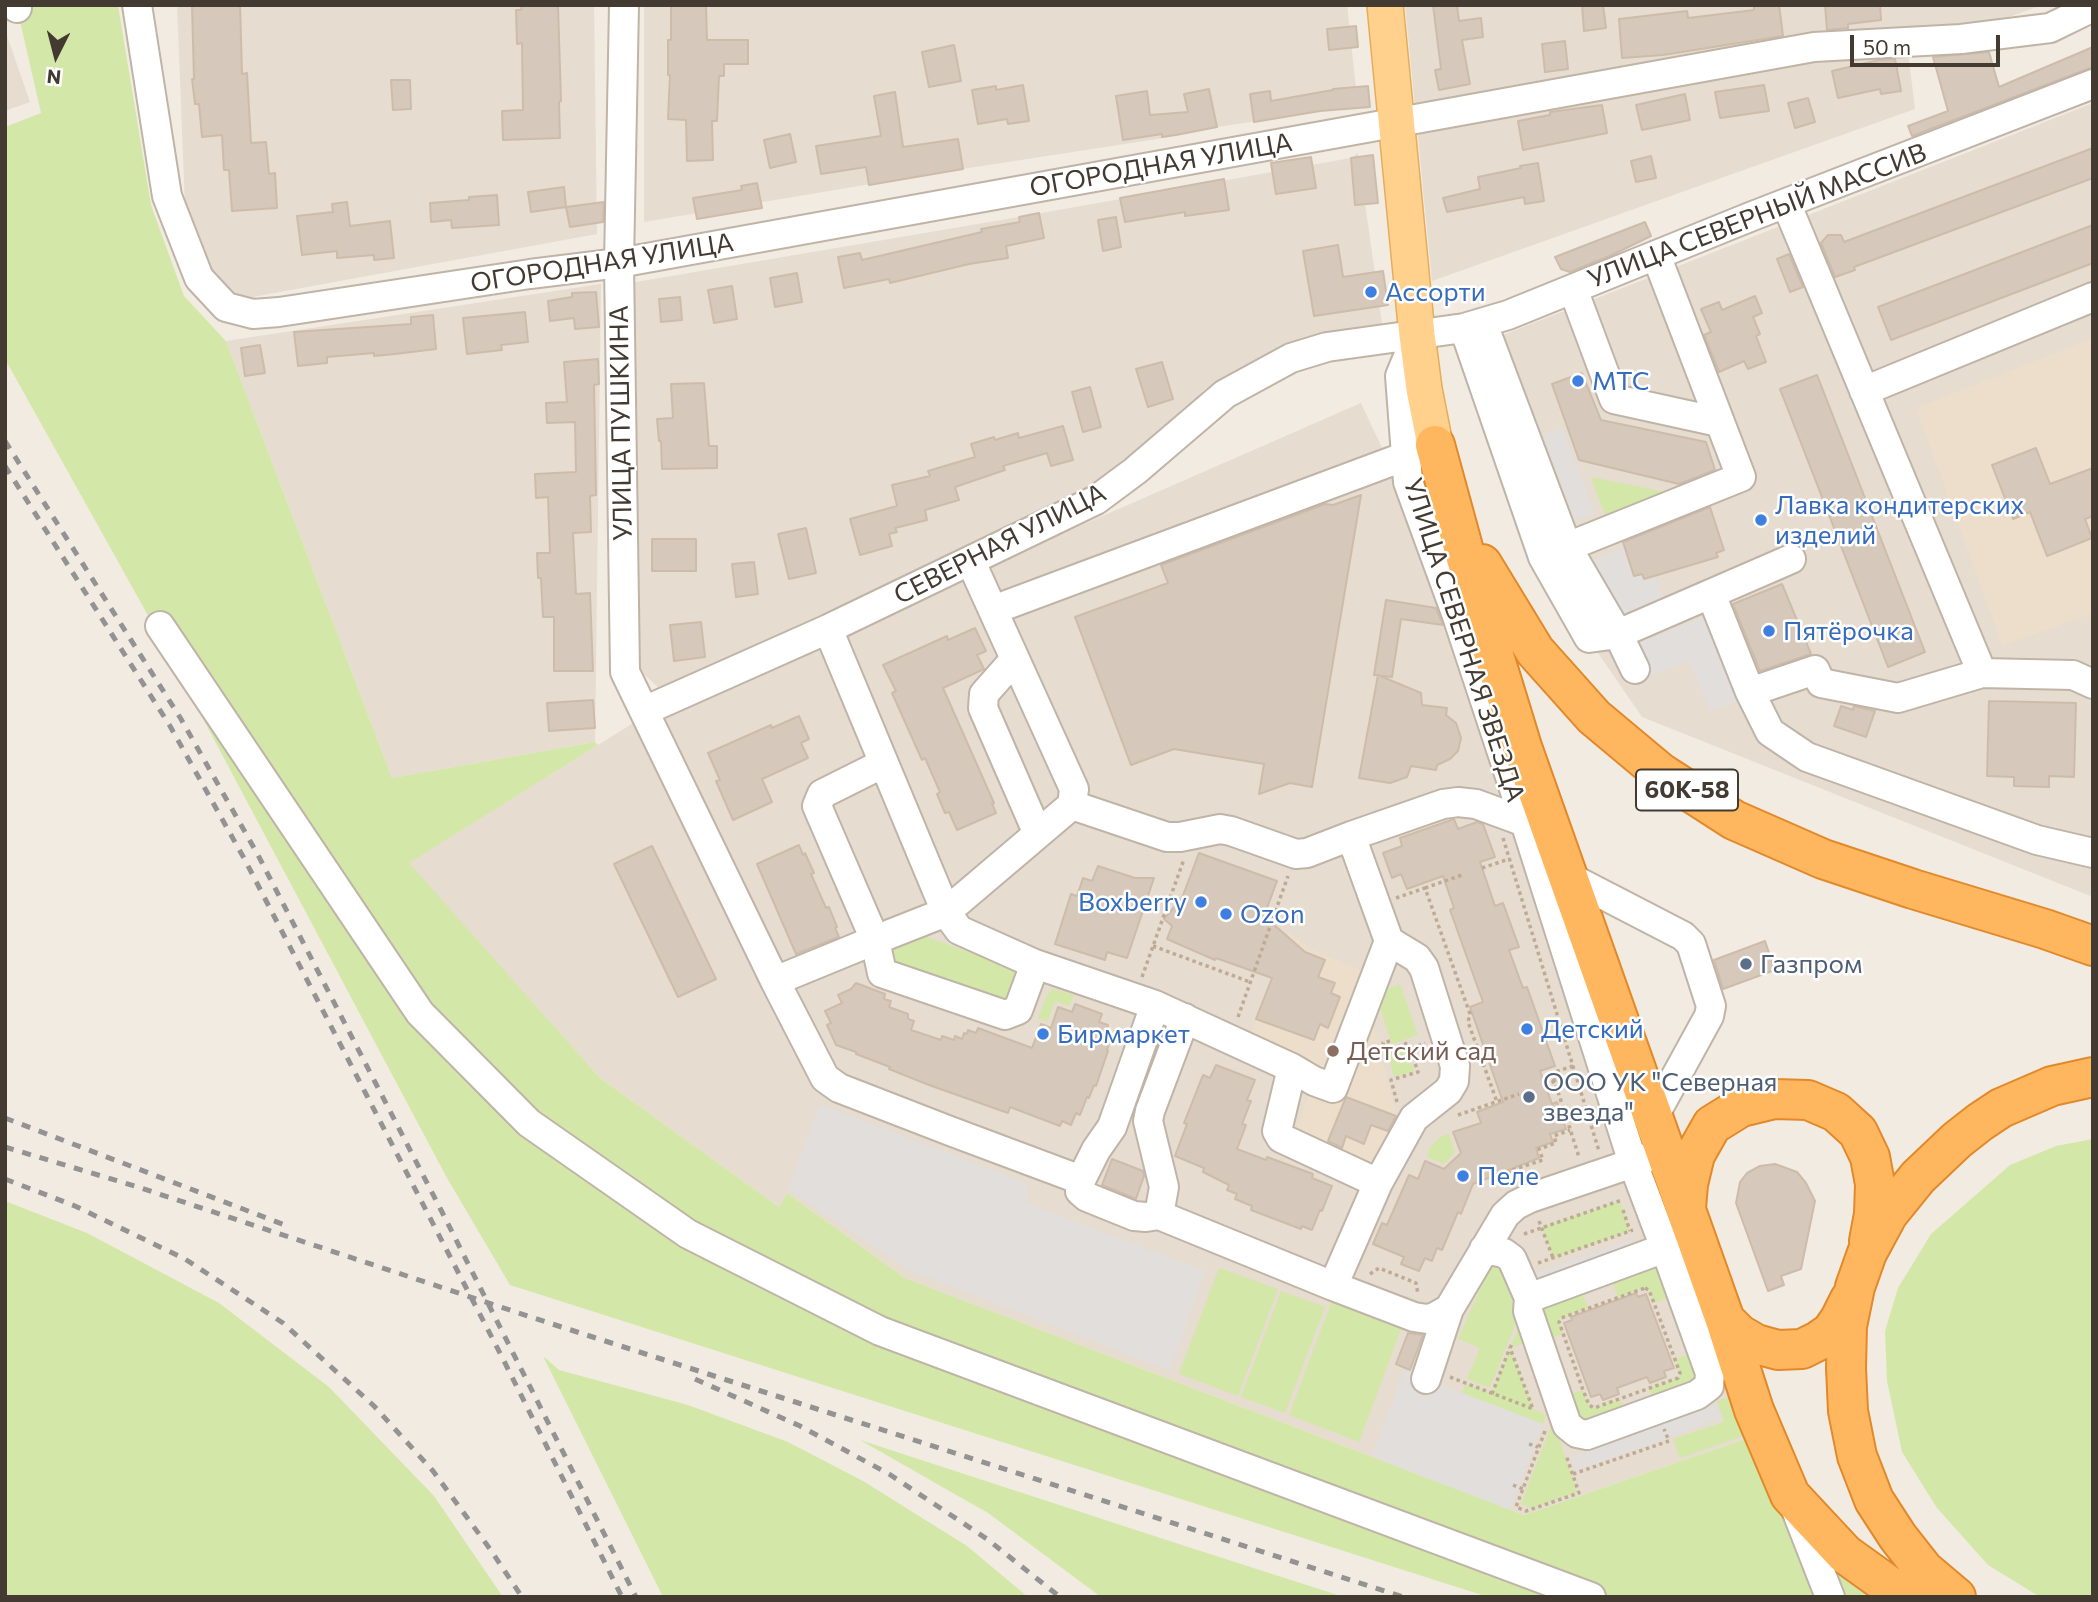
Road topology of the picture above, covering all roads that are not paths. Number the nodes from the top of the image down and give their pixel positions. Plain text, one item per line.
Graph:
1 (137, 5) edge
2 (624, 5) edge
3 (1385, 5) edge
4 (2093, 7) edge
5 (2093, 85) edge
6 (1396, 123) junction
7 (1786, 203) junction
8 (1656, 255) junction
9 (619, 263) junction
10 (1573, 289) junction
11 (2093, 298) edge
12 (1474, 326) junction
13 (1417, 335) junction
14 (1864, 391) junction
15 (1719, 422) junction
16 (1416, 461) junction
17 (1567, 547) junction
18 (1791, 559) dead end
19 (971, 562) junction
20 (1711, 594) junction
21 (993, 610) junction
22 (160, 626) dead end
23 (828, 629) junction
24 (1618, 634) junction
25 (1015, 659) junction
26 (1635, 669) dead end
27 (1982, 673) junction
28 (2093, 684) edge
29 (1750, 692) junction
30 (644, 711) junction
31 (884, 763) junction
32 (1072, 804) junction
33 (1513, 828) junction
34 (1038, 834) junction
35 (1351, 836) junction
36 (2093, 853) edge
37 (1569, 877) junction
38 (946, 912) junction
39 (875, 940) junction
40 (1389, 941) junction
41 (2093, 946) edge
42 (1035, 964) junction
43 (775, 981) junction
44 (1144, 1002) junction
45 (1185, 1018) junction
46 (1293, 1068) junction
47 (2093, 1077) edge
48 (1650, 1144) junction
49 (1081, 1180) junction
50 (1378, 1183) junction
51 (1159, 1215) junction
52 (1668, 1227) junction
53 (1484, 1249) junction
54 (1861, 1270) junction
55 (1333, 1286) junction
56 (1529, 1298) junction
57 (1449, 1309) junction
58 (1724, 1320) junction
59 (1426, 1379) dead end
60 (1790, 1494) junction
61 (1591, 1597) edge
62 (1830, 1597) edge
63 (1905, 1597) edge
64 (1956, 1597) edge

1 - 9 street, ОГОРОДНАЯ УЛИЦА
2 - 9 street, УЛИЦА ПУШКИНА
3 - 6 main road
4 - 6 street, ОГОРОДНАЯ УЛИЦА
5 - 7 street, УЛИЦА СЕВЕРНЫЙ МАССИВ
6 - 9 street, ОГОРОДНАЯ УЛИЦА
6 - 13 main road
7 - 8 street, УЛИЦА СЕВЕРНЫЙ МАССИВ
7 - 14 street
8 - 10 street, УЛИЦА СЕВЕРНЫЙ МАССИВ
8 - 15 street
9 - 30 street, УЛИЦА ПУШКИНА
10 - 12 street, УЛИЦА СЕВЕРНЫЙ МАССИВ
10 - 15 street
11 - 14 street
12 - 13 street, УЛИЦА СЕВЕРНЫЙ МАССИВ
12 - 17 street
12 - 24 street
13 - 16 main road
13 - 19 street, СЕВЕРНАЯ УЛИЦА
14 - 27 street
15 - 17 street
16 - 21 street
16 - 33 street, УЛИЦА СЕВЕРНАЯ ЗВЕЗДА
16 - 37 highway
16 - 41 highway, 60К-58
17 - 24 street
18 - 20 street
19 - 21 street
19 - 23 street, СЕВЕРНАЯ УЛИЦА
20 - 24 street
20 - 29 street
21 - 25 street
22 - 61 street
23 - 30 street, СЕВЕРНАЯ УЛИЦА
23 - 31 street
24 - 26 street
25 - 32 street
25 - 34 street
27 - 28 street
27 - 29 street
29 - 36 street
30 - 43 street, УЛИЦА ПУШКИНА
31 - 38 street
31 - 39 street
32 - 34 street
32 - 35 street, УЛИЦА СЕВЕРНАЯ ЗВЕЗДА
33 - 35 street, УЛИЦА СЕВЕРНАЯ ЗВЕЗДА
33 - 48 street, УЛИЦА СЕВЕРНАЯ ЗВЕЗДА
34 - 38 street
35 - 40 street
37 - 48 highway
37 - 48 street
38 - 39 street
38 - 42 street
39 - 42 street
39 - 43 street
40 - 46 street
40 - 50 street
42 - 44 street
43 - 49 street, УЛИЦА ПУШКИНА
44 - 45 street
44 - 49 street
45 - 46 street
45 - 51 street
46 - 50 street
47 - 54 highway
48 - 52 highway
48 - 52 street, УЛИЦА СЕВЕРНАЯ ЗВЕЗДА
48 - 53 street
49 - 51 street
50 - 55 street
51 - 55 street
52 - 54 highway
52 - 56 street
52 - 56 street, УЛИЦА СЕВЕРНАЯ ЗВЕЗДА
52 - 58 highway
53 - 56 street
53 - 57 street
54 - 58 highway
54 - 64 highway
55 - 57 street
57 - 59 street
58 - 60 highway
60 - 62 street
60 - 63 highway

